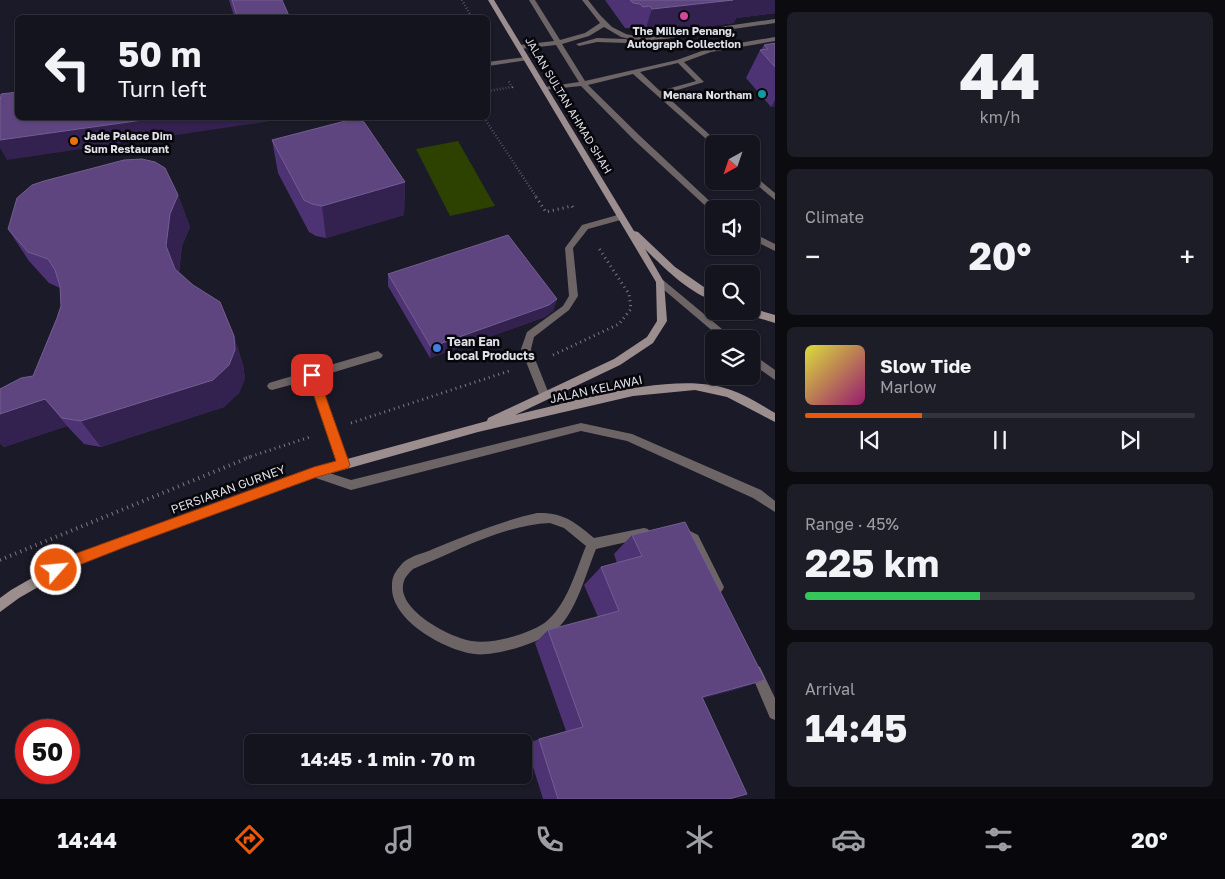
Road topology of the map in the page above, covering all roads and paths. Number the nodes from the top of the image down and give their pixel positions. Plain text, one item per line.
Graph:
1 (462, 0) edge
2 (491, 0) edge
3 (532, 0) edge
4 (585, 0) edge
5 (470, 15) edge
6 (775, 21) edge
7 (603, 24) junction
8 (775, 39) edge
9 (644, 40) junction
10 (559, 45) junction
11 (520, 47) junction
12 (526, 59) junction
13 (679, 61) junction
14 (490, 64) edge
15 (634, 72) junction
16 (583, 84) junction
17 (545, 89) junction
18 (659, 93) junction
19 (706, 135) edge
20 (760, 184) edge
21 (775, 197) edge
22 (705, 201) edge
23 (623, 220) junction
24 (760, 240) edge
25 (775, 248) edge
26 (660, 282) junction
27 (705, 293) edge
28 (760, 315) edge
29 (775, 319) edge
30 (719, 330) edge
31 (378, 355) dead end
32 (532, 364) junction
33 (760, 364) edge
34 (312, 375) junction
35 (775, 376) edge
36 (272, 386) dead end
37 (544, 394) junction
38 (775, 418) edge
39 (478, 428) junction
40 (332, 429) junction
41 (344, 465) junction
42 (314, 472) junction
43 (775, 506) edge
44 (592, 544) junction
45 (0, 560) edge
46 (722, 597) edge
47 (0, 606) edge
48 (751, 660) edge
49 (775, 713) edge

1 - 5 path
2 - 11 main road, JALAN SULTAN AHMAD SHAH
3 - 10 street
4 - 7 street
6 - 9 street
7 - 9 street
7 - 10 street
8 - 13 street
9 - 10 street
10 - 11 street
10 - 16 street
11 - 12 main road, JALAN SULTAN AHMAD SHAH
12 - 14 street
12 - 17 main road, JALAN SULTAN AHMAD SHAH
13 - 15 street
13 - 18 street
15 - 16 street
15 - 18 street
16 - 17 street
16 - 22 street
17 - 23 main road, JALAN SULTAN AHMAD SHAH
18 - 19 street
20 - 21 street
23 - 26 main road, JALAN SULTAN AHMAD SHAH
23 - 27 main road, JALAN SULTAN AHMAD SHAH
23 - 32 street
24 - 25 street
26 - 30 street
26 - 37 main road, JALAN SULTAN AHMAD SHAH
28 - 29 main road
31 - 34 street
32 - 37 street
32 - 40 path
33 - 35 street
34 - 36 street
34 - 40 street
37 - 39 main road, JALAN SULTAN AHMAD SHAH
38 - 39 main road, JALAN KELAWAI
39 - 41 main road, PERSIARAN GURNEY
40 - 41 street
40 - 45 path
41 - 42 main road, PERSIARAN GURNEY
42 - 43 street
42 - 47 main road, PERSIARAN GURNEY
44 - 44 street
44 - 46 street
48 - 49 street

